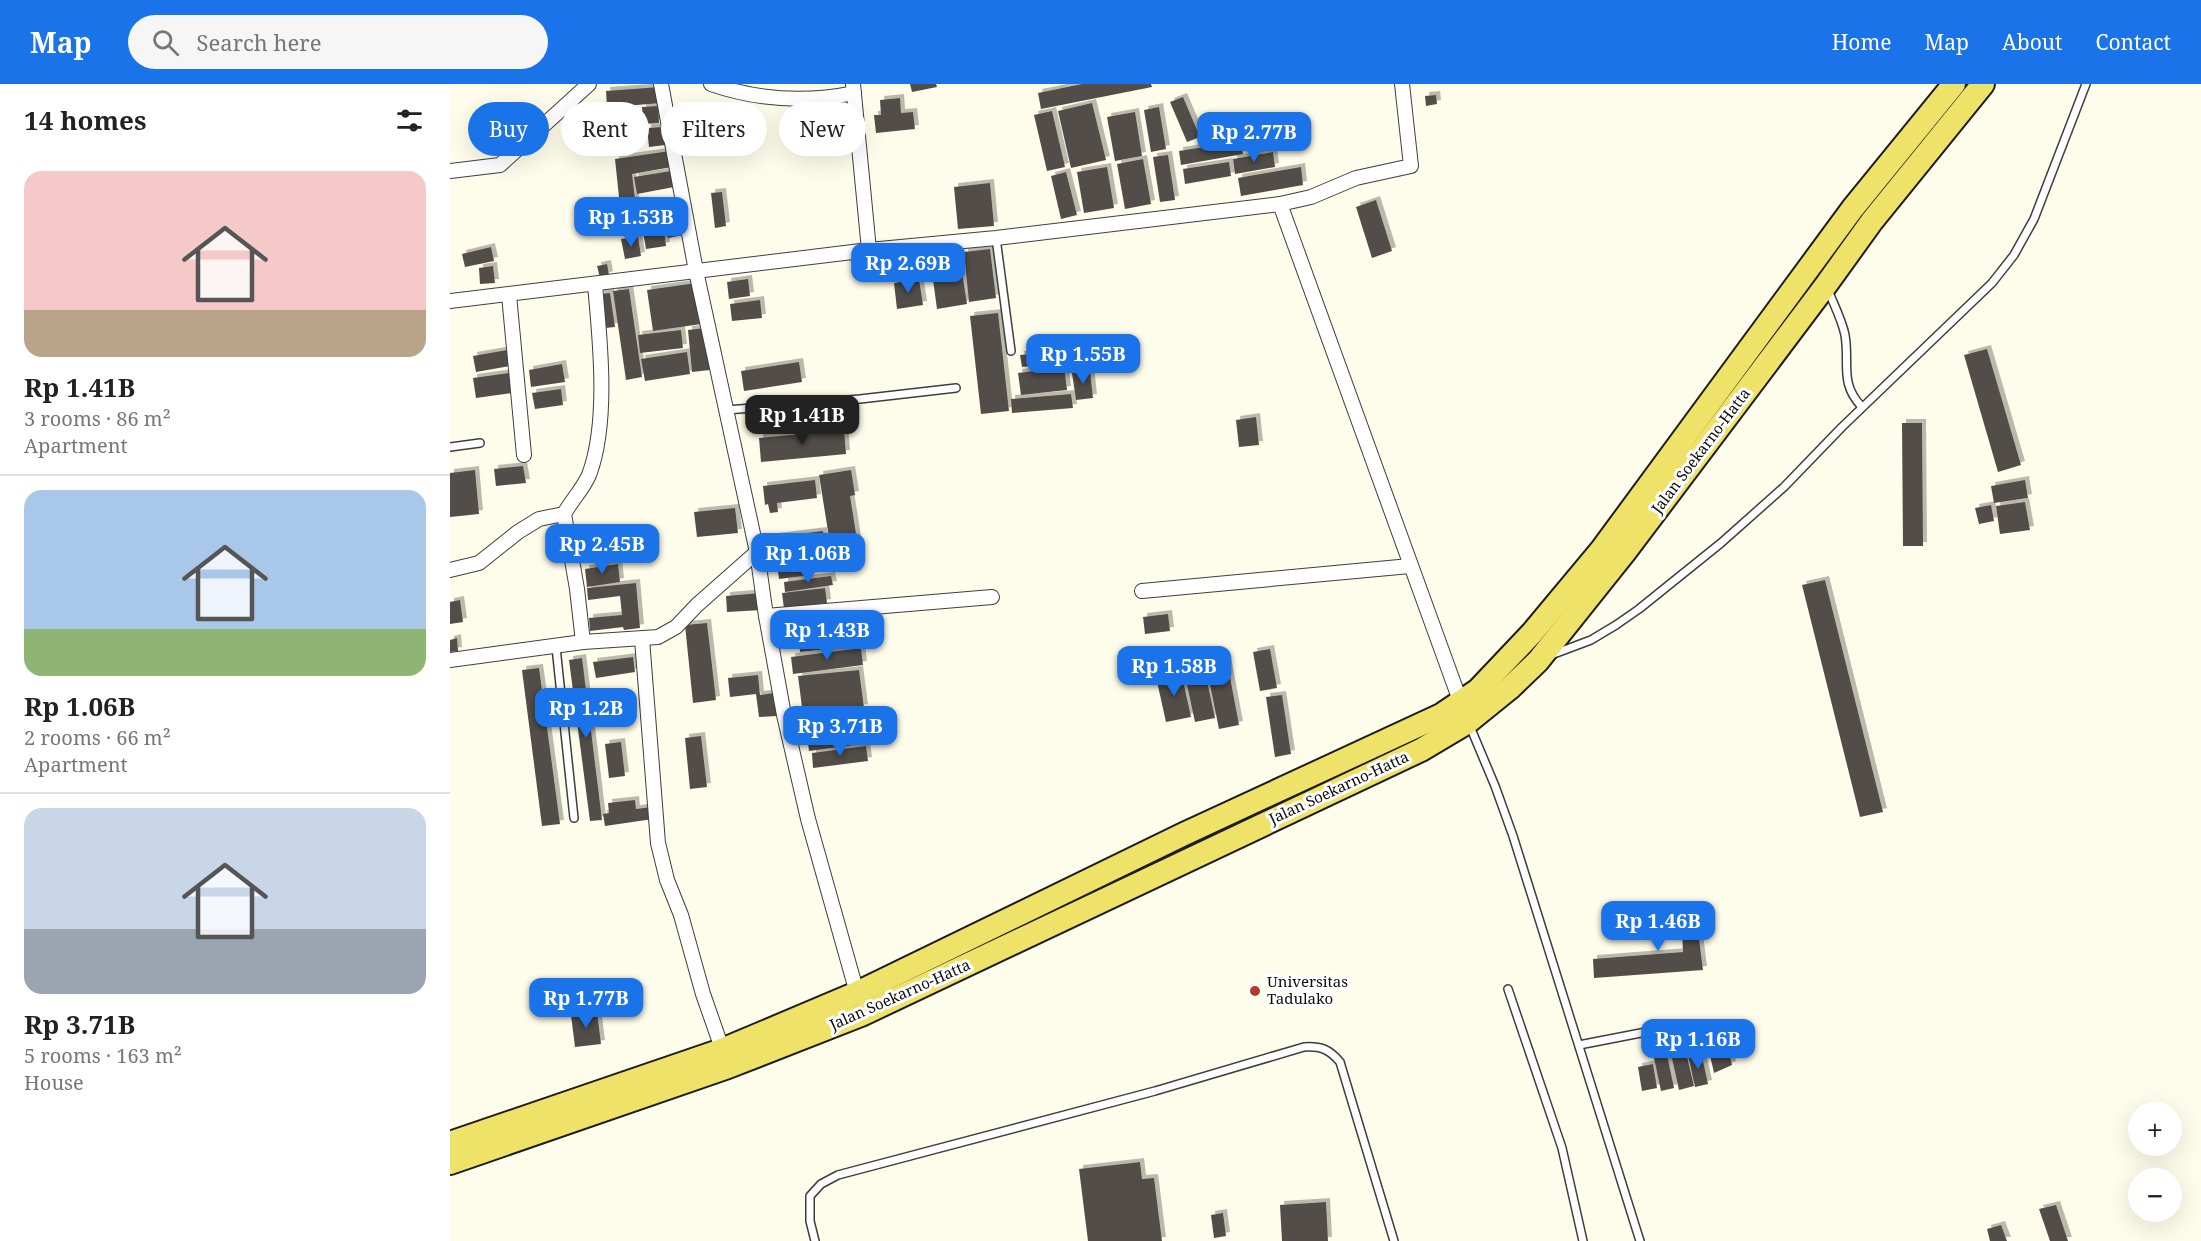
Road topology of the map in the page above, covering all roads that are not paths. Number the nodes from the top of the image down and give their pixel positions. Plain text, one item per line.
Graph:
1 (589, 84) edge
2 (661, 84) edge
3 (711, 84) edge
4 (1402, 84) edge
5 (1954, 84) edge
6 (1983, 84) edge
7 (2086, 84) edge
8 (854, 88) edge
9 (450, 171) edge
10 (1280, 204) junction
11 (996, 238) junction
12 (869, 250) junction
13 (696, 271) junction
14 (596, 285) junction
15 (1798, 285) junction
16 (1826, 285) junction
17 (509, 295) junction
18 (450, 301) edge
19 (1811, 305) junction
20 (1011, 351) dead end
21 (956, 388) dead end
22 (1862, 407) junction
23 (727, 410) junction
24 (480, 442) dead end
25 (450, 447) edge
26 (524, 455) dead end
27 (564, 514) junction
28 (757, 552) junction
29 (1410, 566) junction
30 (450, 570) edge
31 (1142, 591) dead end
32 (992, 597) dead end
33 (766, 616) junction
34 (642, 639) junction
35 (583, 642) junction
36 (556, 647) junction
37 (450, 660) edge
38 (1538, 661) junction
39 (1465, 712) junction
40 (574, 818) dead end
41 (1508, 989) dead end
42 (857, 993) junction
43 (1682, 1025) dead end
44 (1579, 1045) junction
45 (725, 1059) junction
46 (450, 1143) edge
47 (450, 1162) edge
48 (815, 1241) edge
49 (1394, 1241) edge
50 (1583, 1241) edge
51 (1640, 1241) edge

1 - 9 street
2 - 13 street
3 - 8 street
4 - 10 street
5 - 15 main road, Jalan Soekarno-Hatta
6 - 16 main road, Jalan Soekarno-Hatta
7 - 22 lane
8 - 12 street
10 - 11 street
10 - 29 street
11 - 12 street
11 - 20 lane
12 - 13 street
13 - 14 street
13 - 23 street
14 - 17 street
14 - 27 street
15 - 19 main road
15 - 39 main road, Jalan Soekarno-Hatta
16 - 19 main road, Jalan Soekarno-Hatta
16 - 22 lane
17 - 18 street
17 - 26 street
19 - 38 main road, Jalan Soekarno-Hatta
21 - 23 lane
22 - 38 lane
23 - 28 street
24 - 25 lane
27 - 30 street
27 - 35 street
28 - 33 street
28 - 34 street
29 - 31 street
29 - 39 street
32 - 33 street
33 - 42 street
34 - 35 street
34 - 45 street
35 - 36 street
36 - 37 street
36 - 40 lane
38 - 39 main road, Jalan Soekarno-Hatta
39 - 42 main road, Jalan Soekarno-Hatta
39 - 44 lane
39 - 45 main road, Jalan Soekarno-Hatta
41 - 50 lane
42 - 45 main road, Jalan Soekarno-Hatta
43 - 44 lane
44 - 51 lane
45 - 46 main road, Jalan Soekarno-Hatta
45 - 47 main road, Jalan Soekarno-Hatta
48 - 49 lane

